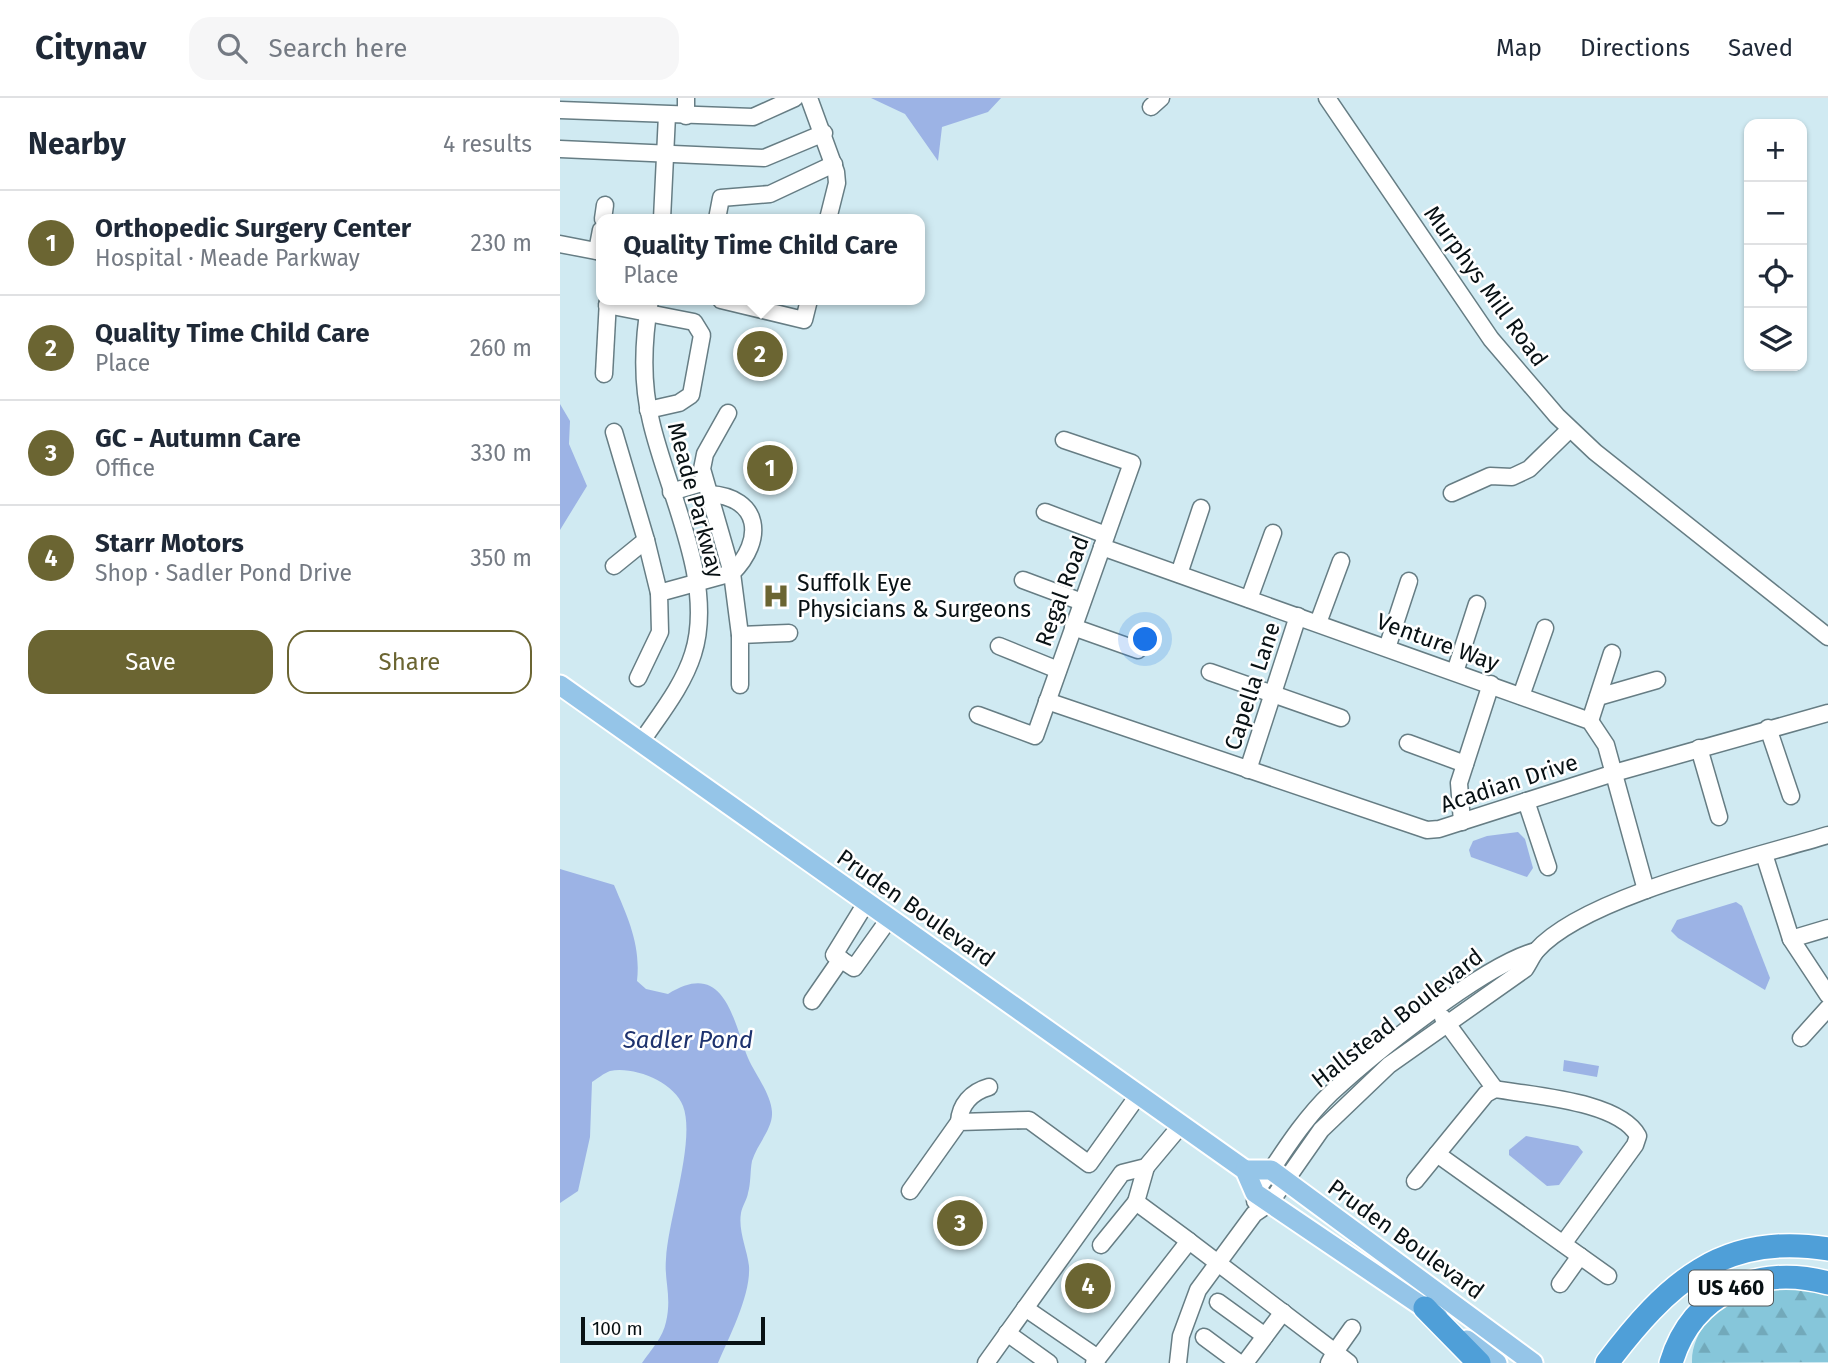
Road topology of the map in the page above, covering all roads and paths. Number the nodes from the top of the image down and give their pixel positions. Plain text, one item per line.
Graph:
1 (686, 98) edge
2 (795, 98) edge
3 (808, 98) edge
4 (1327, 98) edge
5 (646, 106) edge
6 (560, 110) edge
7 (667, 115) junction
8 (686, 116) junction
9 (824, 134) junction
10 (560, 149) edge
11 (666, 154) junction
12 (834, 164) junction
13 (663, 214) edge
14 (718, 214) edge
15 (829, 214) edge
16 (560, 244) edge
17 (596, 250) edge
18 (607, 305) edge
19 (742, 305) edge
20 (808, 305) edge
21 (649, 306) edge
22 (604, 374) dead end
23 (649, 410) junction
24 (728, 413) dead end
25 (1570, 429) junction
26 (614, 432) dead end
27 (1064, 440) dead end
28 (707, 488) junction
29 (671, 492) junction
30 (1452, 493) dead end
31 (1201, 508) dead end
32 (1045, 512) dead end
33 (1273, 533) dead end
34 (646, 540) junction
35 (1104, 541) junction
36 (1341, 561) dead end
37 (614, 566) dead end
38 (732, 573) junction
39 (1179, 574) junction
40 (1023, 580) dead end
41 (1409, 581) dead end
42 (697, 583) junction
43 (659, 593) junction
44 (1249, 599) junction
45 (1082, 602) junction
46 (1478, 604) dead end
47 (1298, 616) junction
48 (1318, 623) junction
49 (1073, 627) junction
50 (1545, 628) dead end
51 (789, 634) dead end
52 (740, 635) junction
53 (1828, 637) edge
54 (999, 646) dead end
55 (1387, 648) junction
56 (1138, 650) dead end
57 (1612, 653) dead end
58 (1058, 670) junction
59 (1210, 672) dead end
60 (1455, 672) junction
61 (638, 678) dead end
62 (1657, 680) dead end
63 (1491, 684) junction
64 (560, 685) edge
65 (740, 685) dead end
66 (1273, 694) junction
67 (1521, 696) junction
68 (1598, 697) junction
69 (1047, 701) junction
70 (1828, 713) edge
71 (978, 715) dead end
72 (1341, 718) dead end
73 (1590, 721) junction
74 (1768, 728) junction
75 (642, 741) junction
76 (1408, 743) dead end
77 (1699, 748) junction
78 (1465, 764) junction
79 (1248, 770) junction
80 (1614, 773) junction
81 (1791, 796) dead end
82 (1526, 801) junction
83 (1719, 817) dead end
84 (1462, 822) junction
85 (1828, 835) edge
86 (1764, 854) junction
87 (1548, 867) dead end
88 (1646, 890) junction
89 (866, 903) junction
90 (889, 919) junction
91 (1828, 928) edge
92 (1791, 939) junction
93 (1536, 950) junction
94 (841, 959) junction
95 (1828, 995) edge
96 (812, 1001) dead end
97 (1828, 1008) edge
98 (1433, 1013) junction
99 (1443, 1028) junction
100 (1801, 1038) dead end
101 (989, 1087) dead end
102 (1490, 1091) junction
103 (1139, 1094) junction
104 (959, 1122) junction
105 (1182, 1124) junction
106 (1437, 1154) junction
107 (1146, 1167) junction
108 (1245, 1170) junction
109 (1278, 1175) junction
110 (1415, 1181) dead end
111 (911, 1191) dead end
112 (1136, 1202) junction
113 (1260, 1203) junction
114 (1189, 1241) junction
115 (1563, 1244) junction
116 (1101, 1245) dead end
117 (1828, 1249) edge
118 (1580, 1256) junction
119 (1217, 1262) junction
120 (1608, 1276) dead end
121 (1828, 1283) edge
122 (1559, 1284) dead end
123 (1218, 1302) dead end
124 (1025, 1308) junction
125 (1425, 1308) junction
126 (1283, 1312) junction
127 (1352, 1328) dead end
128 (1007, 1333) junction
129 (1265, 1336) junction
130 (1205, 1337) dead end
131 (1332, 1358) edge
132 (1096, 1361) edge
133 (988, 1362) edge
134 (1049, 1363) edge
135 (1178, 1363) edge
136 (1239, 1363) edge
137 (1245, 1363) edge
138 (1349, 1363) edge
139 (1479, 1363) edge
140 (1497, 1363) edge
141 (1533, 1363) edge
142 (1607, 1363) edge
143 (1671, 1363) edge

1 - 8 street
2 - 8 street
3 - 9 street
4 - 25 street, Murphys Mill Road
5 - 6 street
5 - 7 street
7 - 8 street
7 - 11 street
9 - 11 street
9 - 12 street
10 - 11 street
11 - 13 street
12 - 14 street
12 - 15 street
16 - 17 street
18 - 22 street
19 - 20 street
21 - 23 street, Meade Parkway
21 - 23 street
23 - 29 street, Meade Parkway
24 - 28 street
25 - 30 street
25 - 53 street, Murphys Mill Road
26 - 34 street
27 - 35 street, Regal Road
28 - 29 street
28 - 38 street
28 - 38 street
29 - 42 street, Meade Parkway
31 - 39 street
32 - 35 street, Venture Way
33 - 44 street
34 - 37 street
34 - 43 street
35 - 39 street, Venture Way
35 - 45 street, Regal Road
36 - 48 street
38 - 42 street
38 - 52 street
39 - 44 street, Venture Way
40 - 45 street
41 - 55 street
42 - 43 street
42 - 75 street, Meade Parkway
43 - 61 street
44 - 47 street, Venture Way
45 - 49 street, Regal Road
46 - 60 street
47 - 48 street, Venture Way
47 - 66 street, Capella Lane
48 - 55 street, Venture Way
49 - 56 street
49 - 58 street, Regal Road
50 - 67 street
51 - 52 street
52 - 65 street
54 - 58 street
55 - 60 street, Venture Way
57 - 68 street
58 - 69 street, Regal Road
59 - 66 street
60 - 63 street, Venture Way
62 - 68 street
63 - 67 street, Venture Way
63 - 78 street
64 - 75 main road, Pruden Boulevard
66 - 72 street
66 - 79 street, Capella Lane
67 - 73 street, Venture Way
68 - 73 street
69 - 71 street, Regal Road
69 - 79 street, Acadian Drive
70 - 74 street, Acadian Drive
73 - 80 street
74 - 77 street, Acadian Drive
74 - 81 street
75 - 89 main road, Pruden Boulevard
76 - 78 street
77 - 80 street, Acadian Drive
77 - 83 street
78 - 84 street
79 - 84 street, Acadian Drive
80 - 82 street, Acadian Drive
80 - 88 street
82 - 84 street, Acadian Drive
82 - 87 street
85 - 86 street, Hallstead Boulevard
86 - 88 street, Hallstead Boulevard
86 - 92 street
88 - 93 street, Hallstead Boulevard
89 - 90 main road, Pruden Boulevard
89 - 94 street
90 - 94 street
90 - 103 main road, Pruden Boulevard
91 - 92 street
92 - 95 street
93 - 98 street, Hallstead Boulevard
93 - 99 street, Hallstead Boulevard
94 - 96 street
97 - 100 street
98 - 99 street
98 - 109 street, Hallstead Boulevard
99 - 102 street
99 - 109 street, Hallstead Boulevard
101 - 104 street
102 - 106 street
102 - 115 street
103 - 104 street
103 - 105 main road, Pruden Boulevard
104 - 111 street
105 - 107 street
105 - 108 main road, Pruden Boulevard
106 - 110 street
106 - 115 street
107 - 112 street
107 - 124 street
108 - 109 main road
108 - 113 main road
109 - 113 street
109 - 141 main road, Pruden Boulevard
112 - 114 street
112 - 116 street
113 - 119 street
113 - 125 main road, Pruden Boulevard
114 - 119 street
114 - 132 street
115 - 118 street
117 - 142 highway
118 - 120 street
118 - 122 street
119 - 126 street
119 - 135 street
121 - 143 highway, US 460
123 - 129 street
124 - 128 street
124 - 132 street
125 - 139 highway
125 - 140 main road, Pruden Boulevard
126 - 129 street
126 - 131 street
127 - 131 street
128 - 133 street
128 - 134 street
129 - 137 street
130 - 136 street
131 - 138 street

